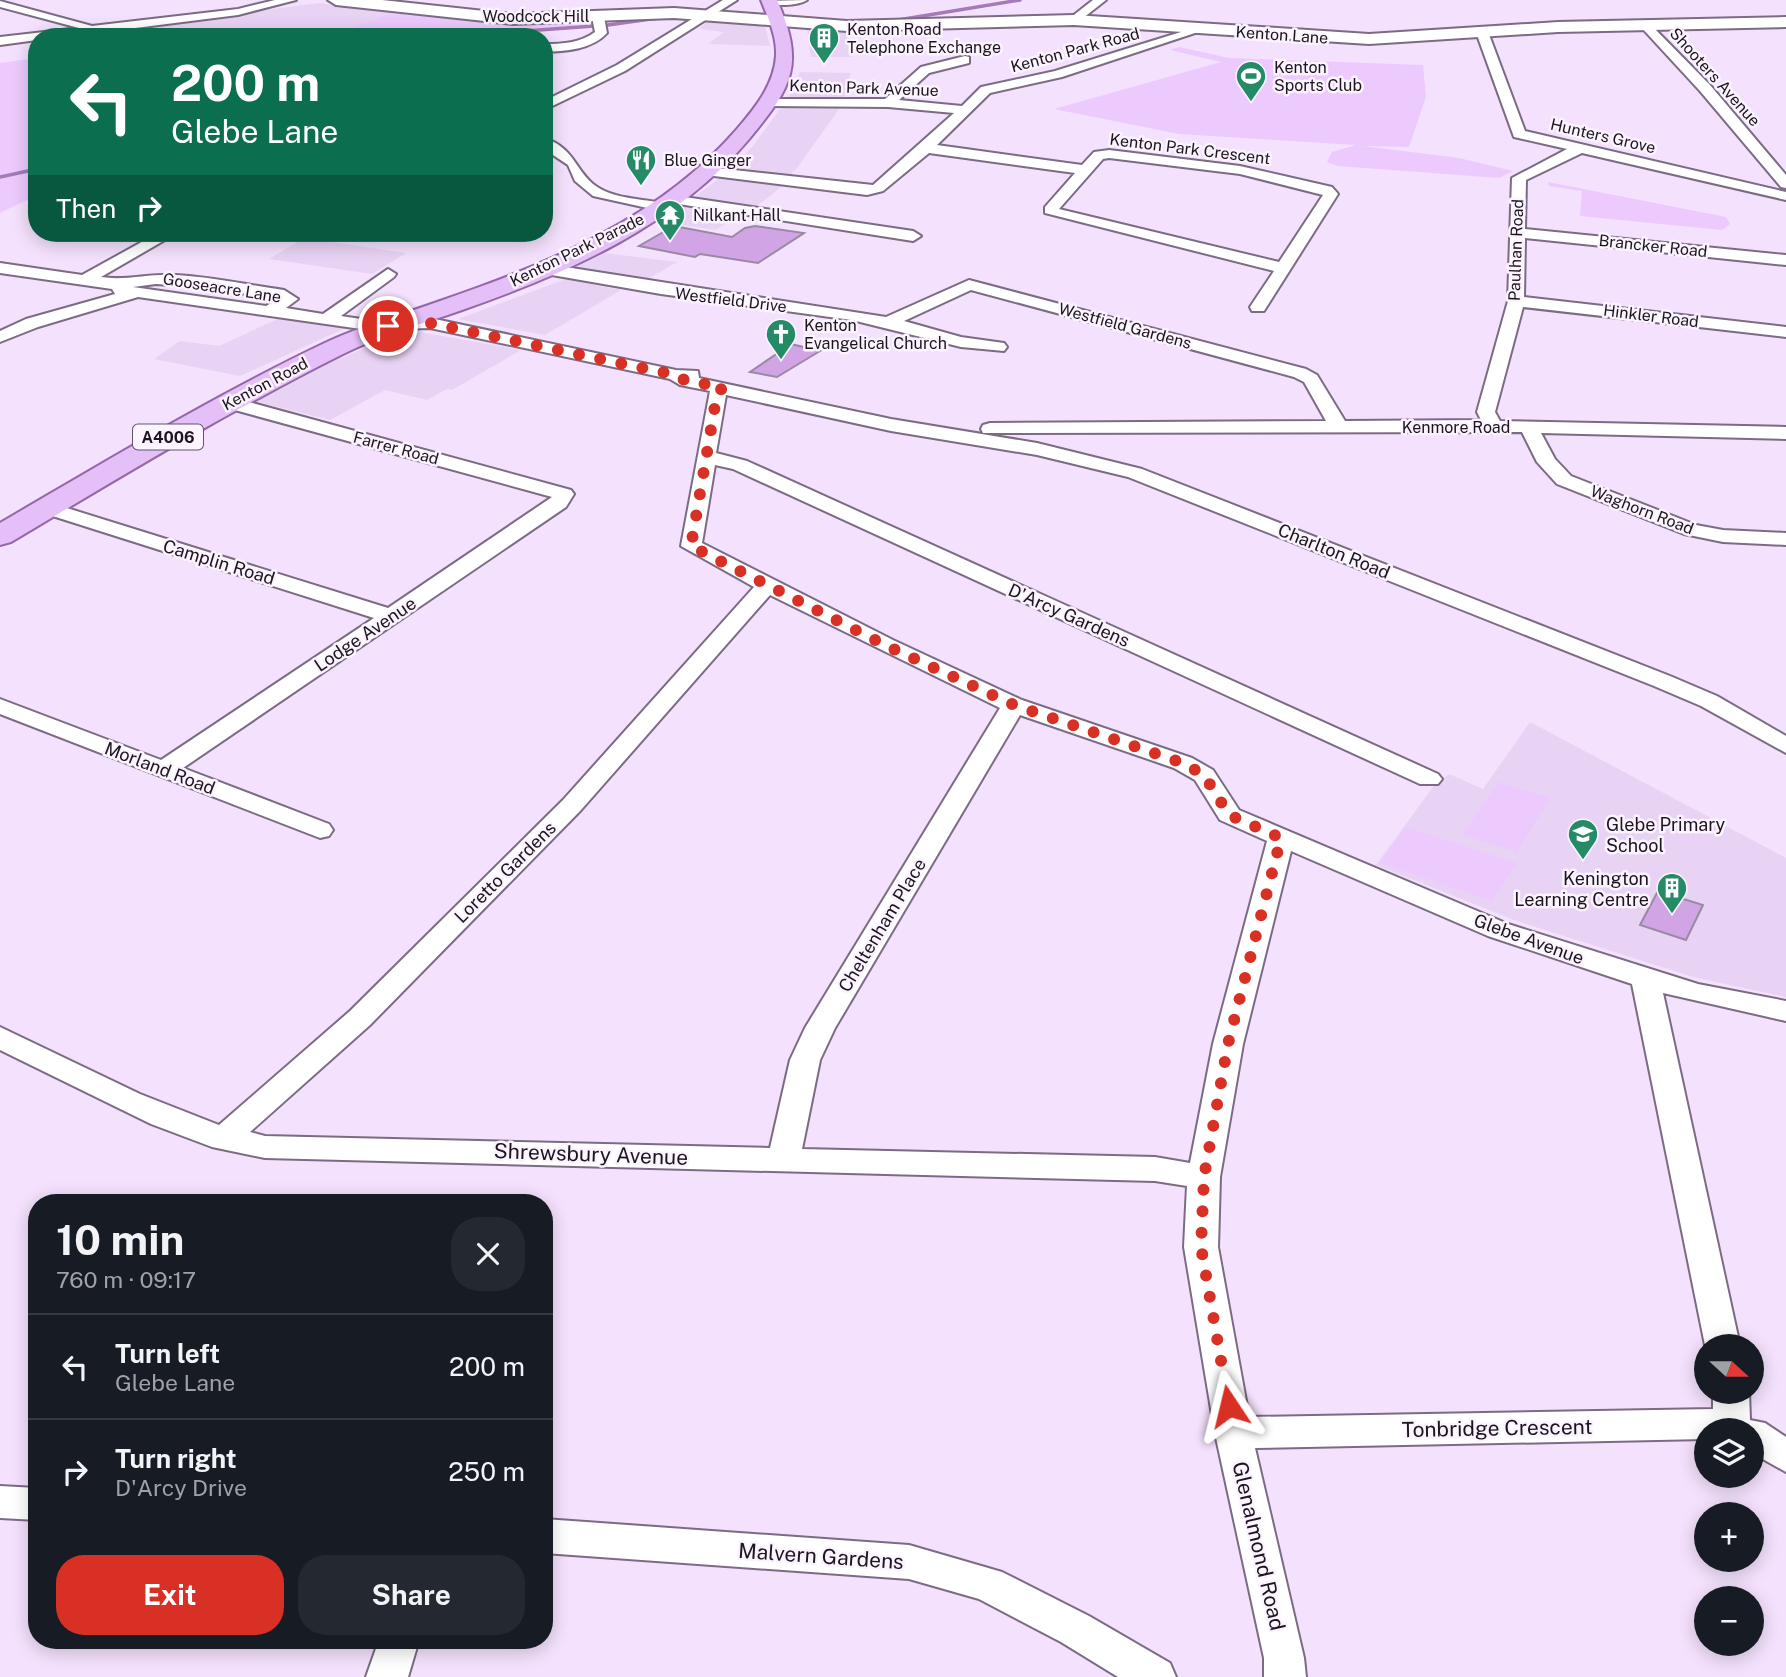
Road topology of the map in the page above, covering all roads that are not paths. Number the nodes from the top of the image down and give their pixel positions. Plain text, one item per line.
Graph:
1 (290, 0) edge
2 (731, 0) edge
3 (802, 0) edge
4 (1100, 0) edge
5 (347, 1) edge
6 (769, 1) edge
7 (0, 4) edge
8 (703, 17) junction
9 (1074, 20) junction
10 (1786, 22) edge
11 (600, 23) junction
12 (778, 23) junction
13 (1645, 25) junction
14 (82, 28) edge
15 (132, 28) edge
16 (1201, 29) junction
17 (1482, 32) junction
18 (28, 39) edge
19 (0, 41) edge
20 (553, 47) edge
21 (965, 60) dead end
22 (553, 102) edge
23 (768, 102) junction
24 (888, 103) junction
25 (963, 110) junction
26 (926, 148) junction
27 (553, 149) edge
28 (1579, 149) junction
29 (572, 164) joint
30 (1084, 170) junction
31 (706, 171) junction
32 (1786, 184) edge
33 (1786, 196) edge
34 (666, 203) junction
35 (1520, 233) junction
36 (913, 236) dead end
37 (153, 242) edge
38 (1786, 260) edge
39 (0, 268) edge
40 (1283, 268) junction
41 (546, 269) junction
42 (388, 274) dead end
43 (86, 279) junction
44 (123, 292) junction
45 (1516, 301) junction
46 (1258, 307) dead end
47 (328, 318) junction
48 (889, 322) junction
49 (388, 326) junction
50 (1786, 332) edge
51 (3, 335) edge
52 (998, 347) dead end
53 (719, 386) junction
54 (228, 402) junction
55 (1493, 426) junction
56 (1339, 427) junction
57 (1530, 427) junction
58 (1127, 429) junction
59 (1786, 433) edge
60 (961, 436) junction
61 (706, 457) junction
62 (1093, 462) junction
63 (564, 494) joint
64 (47, 508) junction
65 (0, 536) edge
66 (1786, 539) edge
67 (767, 585) junction
68 (391, 616) junction
69 (1014, 705) junction
70 (0, 706) edge
71 (1786, 746) edge
72 (163, 770) junction
73 (1429, 779) dead end
74 (320, 830) dead end
75 (1281, 838) junction
76 (1645, 978) junction
77 (1786, 1011) edge
78 (0, 1037) edge
79 (223, 1139) junction
80 (784, 1160) junction
81 (1204, 1177) junction
82 (1719, 1334) edge
83 (1694, 1424) edge
84 (1233, 1433) junction
85 (1764, 1438) edge
86 (1786, 1455) edge
87 (0, 1502) edge
88 (28, 1504) edge
89 (553, 1537) edge
90 (396, 1649) edge
91 (387, 1677) edge
92 (1155, 1677) edge
93 (1285, 1677) edge

1 - 15 street
2 - 8 street
3 - 6 street
4 - 9 street
5 - 11 street, Woodcock Hill
6 - 12 main road, A4006
7 - 14 street
8 - 11 street, Woodcock Hill
8 - 12 street, Woodcock Hill
8 - 22 street
9 - 12 street, Kenton Lane
9 - 16 street, Kenton Lane
10 - 13 street, Kenton Lane
11 - 20 street
12 - 23 main road, Kenton Park Parade / A4006
13 - 17 street, Kenton Lane
13 - 32 street, Shooters Avenue
16 - 17 street, Kenton Lane
16 - 25 street, Kenton Park Road
17 - 28 street, Hunters Grove
18 - 19 street
21 - 24 street
23 - 24 street, Kenton Park Avenue
23 - 31 main road, Kenton Park Parade / A4006
24 - 25 street, Kenton Park Avenue
25 - 26 street, Kenton Park Avenue
26 - 30 street
26 - 31 street, Kenton Park Avenue
27 - 29 street
28 - 33 street, Hunters Grove
28 - 35 street, Paulhan Road
29 - 34 street
30 - 40 street, Kenton Park Crescent
30 - 40 street, Kenton Park Crescent
31 - 34 main road, Kenton Park Parade / A4006
34 - 36 street
34 - 41 main road, Kenton Park Parade / A4006
35 - 38 street, Brancker Road
35 - 45 street, Paulhan Road
37 - 43 street
39 - 43 street, Gooseacre Lane
40 - 46 street, Kenton Park Crescent
41 - 48 street, Westfield Drive
41 - 49 main road, Kenton Park Parade / A4006
42 - 47 street
43 - 44 street, Gooseacre Lane
44 - 47 street, Gooseacre Lane
44 - 51 street
45 - 50 street, Hinkler Road
45 - 55 street, Paulhan Road
47 - 49 street, Gooseacre Lane
48 - 52 street, Westfield Drive
48 - 56 street, Westfield Gardens
49 - 53 street, Charlton Road
49 - 54 main road, Kenton Road / A4006
53 - 60 street, Charlton Road
53 - 61 street
54 - 63 street, Farrer Road
54 - 64 main road, Kenton Road / A4006
55 - 56 street, Kenmore Road
55 - 57 street, Kenmore Road
56 - 58 street, Kenmore Road
57 - 59 street, Kenmore Road
57 - 66 street, Waghorn Road
58 - 60 street, Kenmore Road
58 - 62 street
60 - 62 street, Charlton Road
61 - 67 street
61 - 73 street, D'Arcy Gardens
62 - 71 street, Charlton Road
63 - 68 street, Lodge Avenue
64 - 65 main road, Kenton Road / A4006
64 - 68 street, Camplin Road
67 - 69 street
67 - 79 street, Loretto Gardens
68 - 72 street, Lodge Avenue
69 - 75 street
69 - 80 street, Cheltenham Place
70 - 72 street, Morland Road
72 - 74 street, Morland Road
75 - 76 street, Glebe Avenue
75 - 81 street, Glenalmond Road
76 - 77 street, Glebe Avenue
76 - 82 street
78 - 79 street, Shrewsbury Avenue
79 - 80 street, Shrewsbury Avenue
80 - 81 street, Shrewsbury Avenue
81 - 84 street, Glenalmond Road
83 - 84 street, Tonbridge Crescent
84 - 93 street, Glenalmond Road
85 - 86 street
87 - 88 street
89 - 92 street, Malvern Gardens
90 - 91 street

